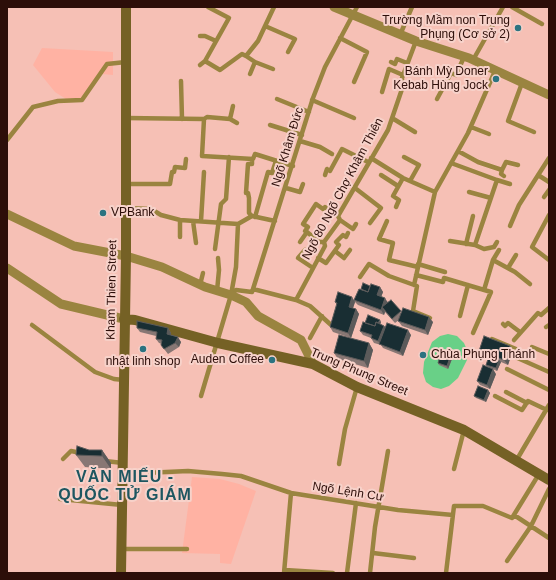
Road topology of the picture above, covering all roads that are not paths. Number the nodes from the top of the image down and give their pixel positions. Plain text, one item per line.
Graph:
1 (126, 7) edge
2 (208, 7) edge
3 (274, 7) edge
4 (334, 7) edge
5 (412, 7) edge
6 (503, 7) edge
7 (512, 7) edge
8 (354, 11) edge
9 (542, 24) dead end
10 (265, 26) junction
11 (400, 35) junction
12 (200, 36) dead end
13 (340, 38) junction
14 (216, 41) junction
15 (416, 41) junction
16 (288, 52) dead end
17 (246, 56) junction
18 (469, 58) junction
19 (205, 60) junction
20 (126, 62) junction
21 (255, 62) junction
22 (391, 62) dead end
23 (407, 63) junction
24 (200, 65) dead end
25 (273, 69) dead end
26 (495, 71) junction
27 (250, 74) dead end
28 (403, 75) junction
29 (181, 81) dead end
30 (354, 82) dead end
31 (522, 83) junction
32 (382, 92) dead end
33 (549, 95) edge
34 (277, 99) dead end
35 (437, 99) dead end
36 (312, 100) junction
37 (233, 106) dead end
38 (309, 112) junction
39 (126, 118) junction
40 (354, 118) dead end
41 (392, 118) junction
42 (182, 119) junction
43 (204, 119) junction
44 (230, 119) junction
45 (237, 123) dead end
46 (270, 125) dead end
47 (471, 127) junction
48 (415, 132) dead end
49 (534, 132) dead end
50 (489, 134) dead end
51 (302, 135) junction
52 (7, 140) edge
53 (300, 141) junction
54 (458, 151) junction
55 (332, 154) dead end
56 (229, 157) junction
57 (404, 157) dead end
58 (549, 158) edge
59 (186, 159) dead end
60 (252, 159) junction
61 (370, 160) junction
62 (276, 161) junction
63 (451, 163) junction
64 (518, 165) dead end
65 (293, 166) junction
66 (204, 172) dead end
67 (325, 175) dead end
68 (381, 175) dead end
69 (538, 175) junction
70 (403, 178) junction
71 (497, 180) junction
72 (410, 181) junction
73 (549, 182) edge
74 (126, 184) junction
75 (303, 184) dead end
76 (510, 184) dead end
77 (398, 186) junction
78 (286, 188) junction
79 (355, 188) junction
80 (549, 190) edge
81 (435, 192) junction
82 (469, 192) dead end
83 (491, 198) junction
84 (544, 198) dead end
85 (396, 207) dead end
86 (126, 208) junction
87 (7, 214) edge
88 (549, 215) edge
89 (254, 216) junction
90 (473, 216) dead end
91 (339, 218) junction
92 (180, 220) junction
93 (193, 221) junction
94 (201, 221) junction
95 (275, 221) junction
96 (387, 221) dead end
97 (219, 222) junction
98 (370, 223) dead end
99 (238, 224) junction
100 (356, 224) dead end
101 (471, 224) junction
102 (482, 226) junction
103 (510, 226) dead end
104 (307, 233) junction
105 (348, 233) dead end
106 (180, 237) dead end
107 (450, 241) dead end
108 (300, 242) dead end
109 (324, 242) junction
110 (497, 242) dead end
111 (196, 243) dead end
112 (466, 244) junction
113 (476, 245) junction
114 (215, 249) dead end
115 (305, 250) dead end
116 (350, 250) dead end
117 (498, 250) dead end
118 (335, 251) junction
119 (516, 255) dead end
120 (126, 256) junction
121 (218, 258) dead end
122 (318, 258) junction
123 (493, 260) junction
124 (549, 260) edge
125 (418, 265) junction
126 (7, 268) edge
127 (313, 268) junction
128 (508, 268) junction
129 (445, 272) dead end
130 (203, 273) dead end
131 (416, 275) junction
132 (360, 277) dead end
133 (530, 284) dead end
134 (200, 285) junction
135 (414, 285) junction
136 (468, 285) junction
137 (253, 289) junction
138 (484, 290) junction
139 (216, 291) junction
140 (231, 295) junction
141 (296, 300) junction
142 (549, 308) edge
143 (322, 316) junction
144 (460, 316) dead end
145 (430, 318) edge
146 (124, 319) junction
147 (330, 324) edge
148 (503, 324) dead end
149 (32, 325) dead end
150 (520, 332) junction
151 (473, 333) dead end
152 (310, 338) dead end
153 (492, 339) edge
154 (514, 340) dead end
155 (218, 342) junction
156 (532, 347) dead end
157 (549, 354) edge
158 (313, 364) junction
159 (507, 369) dead end
160 (549, 372) edge
161 (124, 380) junction
162 (356, 387) junction
163 (549, 390) edge
164 (506, 392) dead end
165 (201, 396) dead end
166 (495, 396) dead end
167 (527, 403) junction
168 (548, 408) edge
169 (464, 430) junction
170 (388, 451) dead end
171 (83, 454) edge
172 (63, 459) dead end
173 (98, 460) edge
174 (516, 461) dead end
175 (123, 463) junction
176 (339, 464) dead end
177 (454, 469) dead end
178 (123, 474) junction
179 (539, 474) junction
180 (549, 480) edge
181 (549, 489) edge
182 (291, 493) junction
183 (60, 499) dead end
184 (356, 503) junction
185 (122, 505) junction
186 (379, 507) junction
187 (453, 515) junction
188 (514, 515) junction
189 (531, 526) junction
190 (549, 538) edge
191 (121, 549) junction
192 (187, 549) dead end
193 (373, 553) junction
194 (414, 558) dead end
195 (508, 561) dead end
196 (284, 571) edge
197 (121, 573) edge
198 (333, 573) edge
199 (347, 573) edge
200 (370, 573) edge
201 (446, 573) edge

1 - 20 main road, Kham Thien Street
2 - 14 lane
3 - 10 lane
4 - 8 street
5 - 11 lane
6 - 18 lane
7 - 9 lane
8 - 11 street
8 - 13 lane, Ngõ Khâm Đức
10 - 16 lane
10 - 17 lane
11 - 15 street
12 - 14 lane
13 - 30 lane
13 - 36 lane, Ngõ Khâm Đức
14 - 19 lane
15 - 18 street
15 - 23 lane, Ngõ 80 Ngõ Chợ Khâm Thiên
17 - 19 lane
17 - 21 lane
18 - 26 street
18 - 35 lane
19 - 24 lane
20 - 39 main road, Kham Thien Street
20 - 52 lane
21 - 25 lane
21 - 27 lane
22 - 23 lane
23 - 28 lane, Ngõ 80 Ngõ Chợ Khâm Thiên
26 - 31 street
26 - 47 lane
28 - 32 lane
28 - 41 lane, Ngõ 80 Ngõ Chợ Khâm Thiên
29 - 42 lane
31 - 33 street
31 - 49 lane
34 - 38 lane
36 - 38 lane, Ngõ Khâm Đức
36 - 40 lane
37 - 44 lane
38 - 51 lane, Ngõ Khâm Đức
39 - 42 lane
39 - 74 main road, Kham Thien Street
41 - 48 lane
41 - 61 lane, Ngõ 80 Ngõ Chợ Khâm Thiên
42 - 43 lane
43 - 44 lane
43 - 56 lane
44 - 45 lane
46 - 51 lane
47 - 50 lane
47 - 54 lane
51 - 53 lane, Ngõ Khâm Đức
53 - 55 lane
53 - 65 lane, Ngõ Khâm Đức
54 - 63 lane
54 - 64 lane
56 - 60 lane
56 - 97 lane
57 - 72 lane
58 - 69 lane
59 - 74 lane
60 - 62 lane
60 - 89 lane
61 - 67 lane
61 - 70 lane
61 - 79 lane, Ngõ 80 Ngõ Chợ Khâm Thiên
62 - 65 lane
62 - 89 lane
63 - 71 lane
63 - 81 lane
65 - 78 lane, Ngõ Khâm Đức
66 - 94 lane
68 - 77 lane
69 - 73 lane
69 - 103 lane
70 - 72 lane
70 - 77 lane
71 - 76 lane
71 - 83 lane
72 - 81 lane
74 - 86 main road, Kham Thien Street
75 - 78 lane
77 - 85 lane
78 - 95 lane, Ngõ Khâm Đức
79 - 91 lane, Ngõ 80 Ngõ Chợ Khâm Thiên
79 - 98 lane
80 - 84 lane
81 - 125 lane
82 - 83 lane
83 - 102 lane
86 - 92 lane
86 - 120 main road, Kham Thien Street
87 - 120 street
88 - 124 lane
89 - 95 lane
89 - 99 lane
90 - 101 lane
91 - 100 lane
91 - 104 lane
91 - 109 lane, Ngõ 80 Ngõ Chợ Khâm Thiên
92 - 93 lane
92 - 106 lane
93 - 94 lane
93 - 111 lane
94 - 97 lane
95 - 137 lane, Ngõ Khâm Đức
96 - 125 lane
97 - 99 lane
97 - 114 lane
99 - 140 lane
101 - 102 lane
101 - 112 lane
102 - 113 lane
104 - 108 lane
104 - 109 lane
105 - 118 lane
107 - 112 lane
109 - 122 lane, Ngõ 80 Ngõ Chợ Khâm Thiên
110 - 113 lane
112 - 113 lane
115 - 127 lane
116 - 118 lane
117 - 123 lane
118 - 122 lane
119 - 128 lane
120 - 134 street
120 - 146 main road, Kham Thien Street
121 - 139 lane
122 - 127 lane, Ngõ 80 Ngõ Chợ Khâm Thiên
123 - 128 lane
123 - 138 lane
125 - 129 lane
125 - 131 lane
126 - 146 street
127 - 141 lane, Ngõ 80 Ngõ Chợ Khâm Thiên
128 - 133 lane
130 - 134 lane
131 - 135 lane
131 - 136 lane
132 - 135 lane
134 - 139 street
135 - 145 lane
136 - 138 lane
136 - 144 lane
137 - 140 lane
137 - 141 lane
138 - 151 lane
139 - 140 street
140 - 155 lane
140 - 158 street
141 - 143 lane
142 - 150 lane
143 - 147 lane
143 - 152 lane
146 - 155 main road, Trung Phung Street
146 - 161 main road, Kham Thien Street
148 - 150 lane
149 - 161 lane
150 - 154 lane
153 - 160 lane
155 - 158 main road, Trung Phung Street
155 - 165 lane
156 - 157 lane
158 - 162 main road, Trung Phung Street
159 - 163 lane
161 - 175 main road, Kham Thien Street
162 - 169 main road, Trung Phung Street
162 - 176 lane
164 - 167 lane
166 - 167 lane
167 - 168 lane
168 - 174 lane
169 - 177 lane
169 - 179 main road, Trung Phung Street
170 - 186 lane
171 - 172 lane
173 - 175 lane
175 - 178 main road, Kham Thien Street
178 - 182 lane, Ngõ Lệnh Cư
178 - 185 main road, Kham Thien Street
179 - 180 main road, Trung Phung Street
179 - 188 lane
181 - 189 lane
182 - 184 lane, Ngõ Lệnh Cư
182 - 196 lane
183 - 185 lane
184 - 186 lane, Ngõ Lệnh Cư
184 - 199 lane
185 - 191 main road, Kham Thien Street
186 - 187 lane, Ngõ Lệnh Cư
186 - 193 lane
187 - 188 lane
187 - 201 lane
188 - 189 lane
189 - 190 lane
189 - 195 lane
191 - 192 lane
191 - 197 main road, Kham Thien Street
193 - 194 lane
193 - 200 lane
196 - 198 lane

